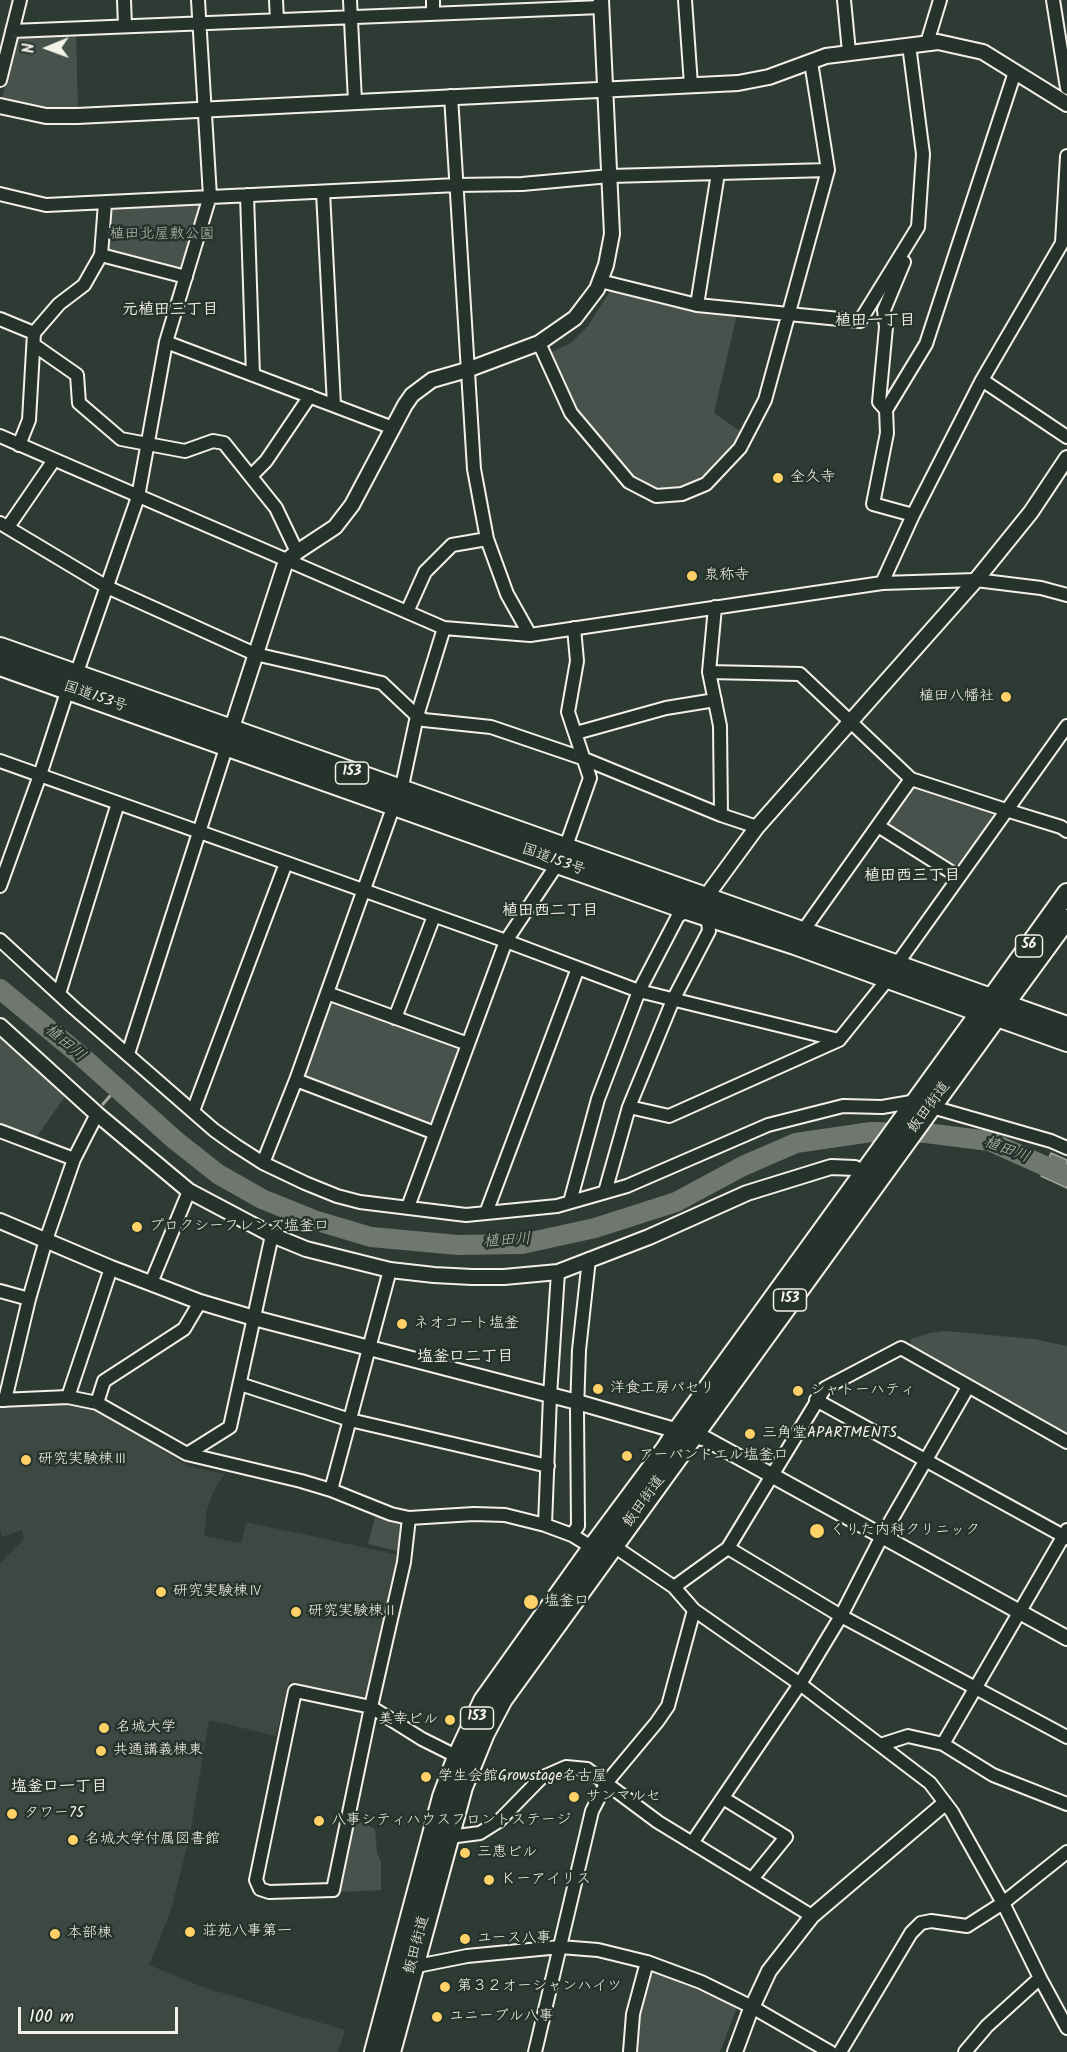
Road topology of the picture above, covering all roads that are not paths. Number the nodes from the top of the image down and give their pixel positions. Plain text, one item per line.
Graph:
1 (20, 0) edge
2 (124, 0) edge
3 (198, 0) edge
4 (276, 0) edge
5 (350, 0) edge
6 (433, 0) edge
7 (685, 0) edge
8 (844, 0) edge
9 (940, 0) edge
10 (1053, 0) edge
11 (601, 4) edge
12 (514, 5) edge
13 (433, 14) junction
14 (351, 17) junction
15 (277, 20) junction
16 (199, 24) junction
17 (125, 27) junction
18 (12, 31) junction
19 (927, 43) junction
20 (909, 45) junction
21 (849, 52) junction
22 (811, 62) junction
23 (1015, 72) junction
24 (0, 80) edge
25 (691, 85) junction
26 (606, 88) junction
27 (1067, 88) edge
28 (451, 96) junction
29 (355, 101) junction
30 (1067, 104) edge
31 (0, 106) edge
32 (205, 109) junction
33 (1067, 156) edge
34 (828, 170) junction
35 (718, 173) junction
36 (610, 176) junction
37 (457, 185) junction
38 (322, 192) junction
39 (0, 194) edge
40 (247, 195) junction
41 (210, 196) junction
42 (105, 203) junction
43 (918, 227) junction
44 (102, 255) junction
45 (186, 277) junction
46 (600, 281) junction
47 (697, 305) junction
48 (789, 314) junction
49 (0, 319) edge
50 (34, 339) junction
51 (166, 342) junction
52 (539, 344) junction
53 (467, 370) junction
54 (253, 375) junction
55 (982, 380) junction
56 (310, 396) junction
57 (334, 405) junction
58 (886, 410) junction
59 (393, 428) junction
60 (0, 436) edge
61 (1067, 437) edge
62 (147, 444) junction
63 (19, 445) junction
64 (1067, 458) edge
65 (54, 460) junction
66 (251, 477) junction
67 (138, 497) junction
68 (913, 515) junction
69 (4, 525) edge
70 (487, 539) junction
71 (297, 552) junction
72 (286, 561) junction
73 (976, 580) junction
74 (882, 583) junction
75 (108, 587) junction
76 (1067, 595) edge
77 (715, 607) junction
78 (407, 612) junction
79 (444, 628) junction
80 (574, 628) junction
81 (530, 635) junction
82 (0, 648) edge
83 (255, 654) junction
84 (0, 665) edge
85 (709, 672) junction
86 (72, 682) junction
87 (715, 700) junction
88 (417, 716) junction
89 (851, 720) junction
90 (1067, 726) edge
91 (576, 733) junction
92 (229, 737) junction
93 (582, 758) junction
94 (0, 761) edge
95 (40, 775) junction
96 (911, 779) junction
97 (397, 798) junction
98 (118, 803) junction
99 (1006, 810) junction
100 (721, 815) junction
101 (878, 826) junction
102 (757, 827) junction
103 (1067, 831) edge
104 (199, 832) junction
105 (562, 856) junction
106 (286, 863) junction
107 (959, 877) junction
108 (0, 886) edge
109 (363, 891) junction
110 (1067, 893) edge
111 (701, 908) junction
112 (434, 916) junction
113 (1067, 919) edge
114 (803, 931) junction
115 (0, 940) edge
116 (506, 941) junction
117 (578, 968) junction
118 (893, 971) junction
119 (639, 991) junction
120 (327, 993) junction
121 (59, 994) junction
122 (673, 1000) junction
123 (994, 1008) junction
124 (395, 1018) junction
125 (0, 1026) edge
126 (1067, 1026) edge
127 (839, 1040) junction
128 (1067, 1042) edge
129 (468, 1044) junction
130 (128, 1054) junction
131 (296, 1080) junction
132 (629, 1107) junction
133 (193, 1111) junction
134 (919, 1111) junction
135 (97, 1114) junction
136 (0, 1131) edge
137 (435, 1133) junction
138 (1067, 1148) edge
139 (74, 1159) junction
140 (263, 1163) junction
141 (874, 1167) junction
142 (189, 1191) junction
143 (605, 1192) junction
144 (570, 1202) junction
145 (408, 1208) junction
146 (486, 1213) junction
147 (0, 1221) edge
148 (272, 1235) junction
149 (46, 1240) junction
150 (589, 1259) junction
151 (111, 1268) junction
152 (390, 1270) junction
153 (558, 1272) junction
154 (151, 1283) junction
155 (0, 1291) edge
156 (29, 1299) junction
157 (200, 1302) junction
158 (254, 1318) junction
159 (369, 1348) junction
160 (240, 1384) junction
161 (968, 1387) junction
162 (550, 1396) junction
163 (68, 1397) junction
164 (2, 1400) edge
165 (816, 1400) junction
166 (577, 1402) junction
167 (97, 1404) junction
168 (350, 1420) junction
169 (686, 1433) junction
170 (1067, 1442) edge
171 (187, 1454) junction
172 (926, 1461) junction
173 (548, 1466) junction
174 (771, 1475) junction
175 (331, 1490) junction
176 (409, 1518) junction
177 (545, 1526) junction
178 (572, 1535) junction
179 (1066, 1535) edge
180 (882, 1536) junction
181 (613, 1547) junction
182 (593, 1548) junction
183 (728, 1548) junction
184 (674, 1587) junction
185 (694, 1610) junction
186 (1019, 1612) junction
187 (841, 1616) junction
188 (1067, 1638) edge
189 (800, 1684) junction
190 (976, 1688) junction
191 (371, 1707) junction
192 (1067, 1737) edge
193 (943, 1744) junction
194 (880, 1745) junction
195 (458, 1757) junction
196 (607, 1782) junction
197 (723, 1798) junction
198 (944, 1804) junction
199 (1067, 1804) edge
200 (448, 1835) junction
201 (692, 1843) junction
202 (1067, 1852) edge
203 (752, 1879) junction
204 (1003, 1903) junction
205 (812, 1916) junction
206 (560, 1947) junction
207 (647, 1962) junction
208 (412, 1967) junction
209 (1040, 1977) junction
210 (752, 2007) junction
211 (1067, 2028) edge
212 (375, 2052) edge
213 (390, 2052) edge
214 (535, 2052) edge
215 (630, 2052) edge
216 (735, 2052) edge
217 (830, 2052) edge
218 (840, 2052) edge
219 (965, 2052) edge

1 - 18 street
2 - 17 street
3 - 16 street
4 - 15 street
5 - 14 street
6 - 13 street
7 - 25 street
8 - 21 street
9 - 19 street
10 - 27 street
11 - 12 street
11 - 26 street
12 - 13 street
13 - 14 street
14 - 15 street
14 - 29 street
15 - 16 street
16 - 17 street
16 - 32 street
17 - 18 street
18 - 24 street
19 - 20 street
19 - 23 street
20 - 21 street
20 - 43 street
21 - 22 street
22 - 25 street
22 - 34 street
23 - 30 street
23 - 58 street
25 - 26 street
26 - 28 street
26 - 36 street
28 - 29 street
28 - 37 street
29 - 32 street
31 - 32 street
32 - 41 street
33 - 55 street
34 - 35 street
34 - 48 street
35 - 36 street
35 - 47 street
36 - 37 street
36 - 46 street
37 - 38 street
37 - 53 street
38 - 40 street
38 - 57 street
39 - 42 street
40 - 41 street
40 - 54 street
41 - 42 street
41 - 45 street
42 - 44 street
43 - 48 street
43 - 58 street
44 - 45 street
44 - 50 street
45 - 51 street
46 - 47 street
46 - 52 street
47 - 48 street
48 - 52 street
49 - 50 street
50 - 62 street
50 - 63 street
51 - 54 street
51 - 62 street
52 - 53 street
53 - 59 street
53 - 70 street
54 - 56 street
55 - 61 street
55 - 68 street
56 - 57 street
56 - 66 street
57 - 59 street
58 - 68 street
59 - 71 street
60 - 63 street
62 - 66 street
62 - 67 street
63 - 65 street
64 - 73 street
65 - 67 street
65 - 69 street
66 - 71 street
67 - 72 street
67 - 75 street
68 - 74 street
69 - 75 street
70 - 78 street
70 - 81 street
71 - 72 street
72 - 78 street
72 - 83 street
73 - 74 street
73 - 76 street
73 - 89 street
74 - 77 street
75 - 83 street
75 - 86 street
77 - 80 street
77 - 85 street
78 - 79 street
79 - 81 street
79 - 88 street
80 - 81 street
80 - 91 street
82 - 86 highway, 国道153号 / 153
83 - 88 street
83 - 92 street
84 - 86 highway, 国道153号 / 153
85 - 87 street
85 - 89 street
86 - 92 highway, 国道153号 / 153
86 - 95 street
87 - 91 street
87 - 100 street
88 - 93 street
88 - 97 street
89 - 96 street
89 - 102 street
90 - 99 street
91 - 93 street
92 - 97 highway, 国道153号 / 153
92 - 104 street
93 - 100 street
93 - 105 street
94 - 95 street
95 - 98 street
95 - 108 street
96 - 99 street
96 - 101 street
97 - 105 highway, 国道153号 / 153
97 - 109 street
98 - 104 street
98 - 121 street
99 - 103 street
99 - 107 street
100 - 102 street
101 - 107 street
101 - 114 street
102 - 111 street
104 - 106 street
104 - 130 street
105 - 111 highway, 国道153号 / 153
105 - 116 street
106 - 109 street
106 - 133 street
107 - 118 street
109 - 112 street
109 - 120 street
110 - 123 main road, 56
111 - 114 highway, 国道153号 / 153
111 - 118 highway, 国道153号 / 153
111 - 119 street
111 - 122 street
112 - 116 street
112 - 124 street
113 - 123 main road, 56
114 - 118 highway, 国道153号 / 153
115 - 121 street
116 - 117 street
116 - 129 street
117 - 119 street
117 - 146 street
118 - 123 highway, 国道153号 / 153
118 - 127 street
119 - 122 street
119 - 144 street
120 - 124 street
120 - 131 street
121 - 130 street
122 - 127 street
122 - 132 street
123 - 126 main road
123 - 128 main road
123 - 134 highway, 飯田街道 / 153
124 - 129 street
125 - 135 street
127 - 132 street
129 - 137 street
130 - 133 street
131 - 137 street
131 - 140 street
132 - 143 street
133 - 140 street
134 - 138 street
134 - 141 highway, 飯田街道 / 153
134 - 143 street
135 - 139 street
135 - 142 street
136 - 139 street
137 - 145 street
139 - 149 street
140 - 145 street
141 - 150 street
141 - 169 highway, 飯田街道 / 153
142 - 148 street
142 - 154 street
143 - 144 street
144 - 146 street
145 - 146 street
147 - 149 street
148 - 152 street
148 - 158 street
149 - 151 street
149 - 156 street
150 - 153 street
150 - 166 street
151 - 154 street
151 - 163 street
152 - 153 street
152 - 159 street
153 - 162 street
154 - 157 street
155 - 156 street
156 - 164 street
157 - 158 street
157 - 167 street
158 - 159 street
158 - 160 street
159 - 162 street
159 - 168 street
160 - 168 street
160 - 171 street
161 - 165 street
161 - 170 street
161 - 172 street
162 - 166 street
162 - 173 street
163 - 164 street
163 - 167 street
165 - 172 street
165 - 174 street
166 - 169 street
166 - 178 street
167 - 171 street
168 - 173 street
168 - 175 street
169 - 174 street
169 - 181 highway, 飯田街道 / 153
169 - 182 highway, 飯田街道 / 153
171 - 175 street
172 - 179 street
172 - 180 street
173 - 177 street
174 - 180 street
174 - 183 street
175 - 176 street
176 - 177 street
176 - 191 street
177 - 178 street
178 - 182 street
179 - 186 street
180 - 186 street
180 - 187 street
181 - 182 street
181 - 184 street
181 - 200 highway, 飯田街道 / 153
182 - 195 highway, 飯田街道 / 153
183 - 184 street
183 - 187 street
184 - 185 street
185 - 189 street
185 - 196 street
186 - 188 street
186 - 190 street
187 - 189 street
187 - 190 street
189 - 194 street
189 - 197 street
190 - 192 street
190 - 193 street
191 - 191 street
191 - 195 street
193 - 194 street
193 - 199 street
194 - 198 street
195 - 212 highway, 飯田街道 / 153
196 - 200 street
196 - 201 street
196 - 206 street
197 - 201 street
197 - 203 street
198 - 204 street
198 - 205 street
200 - 208 highway, 飯田街道 / 153
201 - 203 street
202 - 204 street
203 - 205 street
204 - 209 street
204 - 218 street
205 - 210 street
206 - 207 street
206 - 208 street
206 - 214 street
207 - 210 street
207 - 215 street
208 - 213 highway, 飯田街道 / 153
209 - 211 street
209 - 219 street
210 - 216 street
210 - 217 street

